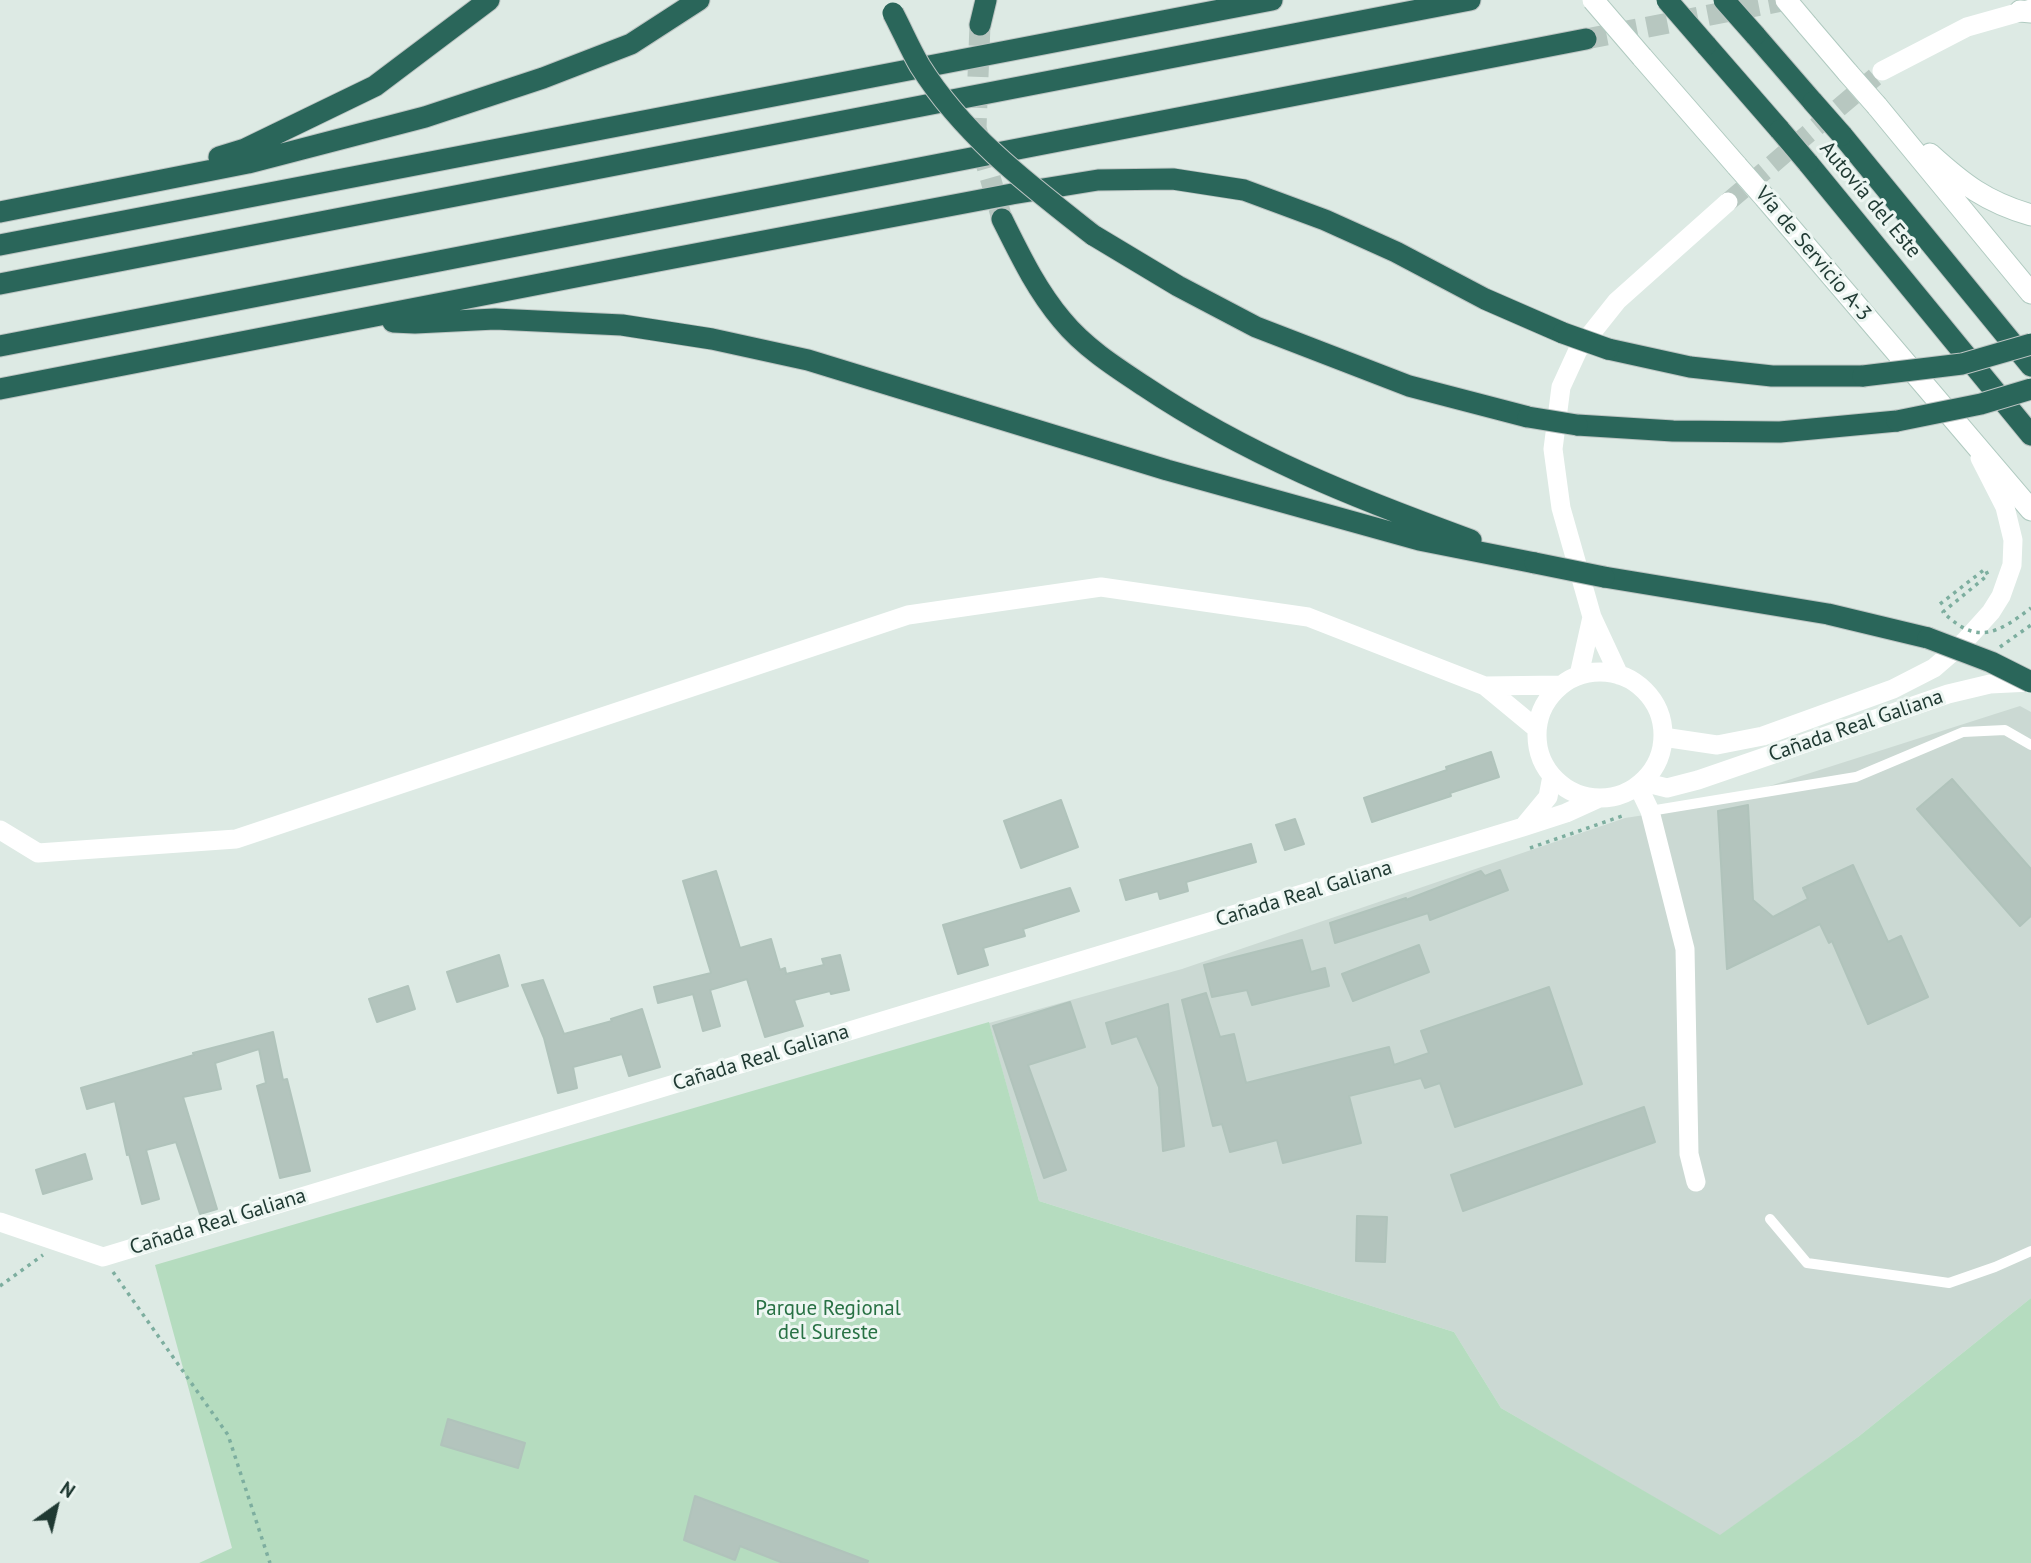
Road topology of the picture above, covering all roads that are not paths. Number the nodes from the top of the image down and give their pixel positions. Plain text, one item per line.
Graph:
1 (489, 0) edge
2 (699, 0) edge
3 (986, 0) edge
4 (1272, 0) edge
5 (1469, 0) edge
6 (1593, 0) edge
7 (1667, 0) edge
8 (1724, 0) edge
9 (1786, 0) edge
10 (891, 6) edge
11 (2027, 10) edge
12 (980, 25) tunnel mouth
13 (1586, 39) tunnel mouth
14 (1882, 71) tunnel mouth
15 (1877, 106) junction
16 (133, 185) junction
17 (1728, 202) tunnel mouth
18 (0, 212) edge
19 (2031, 215) edge
20 (1002, 219) tunnel mouth
21 (0, 245) edge
22 (0, 284) edge
23 (2031, 293) edge
24 (359, 320) junction
25 (2031, 344) edge
26 (0, 346) edge
27 (2031, 366) edge
28 (0, 389) edge
29 (2031, 389) edge
30 (2031, 435) edge
31 (1972, 442) junction
32 (2031, 510) edge
33 (1535, 563) junction
34 (1592, 617) junction
35 (1579, 675) junction
36 (1619, 675) junction
37 (2031, 682) edge
38 (1560, 685) junction
39 (1485, 686) junction
40 (1536, 729) junction
41 (1663, 737) junction
42 (2031, 745) edge
43 (1552, 776) junction
44 (1640, 784) junction
45 (1599, 798) junction
46 (1650, 811) junction
47 (1523, 827) junction
48 (0, 830) edge
49 (1696, 1182) dead end
50 (1770, 1219) dead end
51 (0, 1222) edge
52 (2031, 1251) edge

1 - 16 highway
2 - 16 highway
3 - 12 highway
4 - 21 highway
5 - 22 highway
6 - 31 main road, Vía de Servicio A-3, bridge
7 - 30 highway, Autovía del Este, bridge
8 - 27 highway, Autovía del Este, bridge
9 - 15 main road, bridge
10 - 29 highway, bridge
11 - 14 street
13 - 26 highway
15 - 19 main road
15 - 23 main road
16 - 18 highway
17 - 34 street
20 - 33 highway
24 - 25 highway, bridge
24 - 28 highway
24 - 33 highway
31 - 32 main road, Vía de Servicio A-3
31 - 41 street, Cañada Real Galiana
33 - 37 highway, bridge
34 - 35 street
34 - 36 street
35 - 36 street
35 - 38 street
36 - 41 street
37 - 44 street, Cañada Real Galiana
38 - 39 street
38 - 40 street
39 - 40 street
39 - 48 street
40 - 43 street
41 - 44 street
42 - 46 lane
43 - 45 street
43 - 47 street
44 - 45 street
44 - 46 street
45 - 47 street, Cañada Real Galiana
46 - 49 street
47 - 51 street, Cañada Real Galiana
50 - 52 lane

